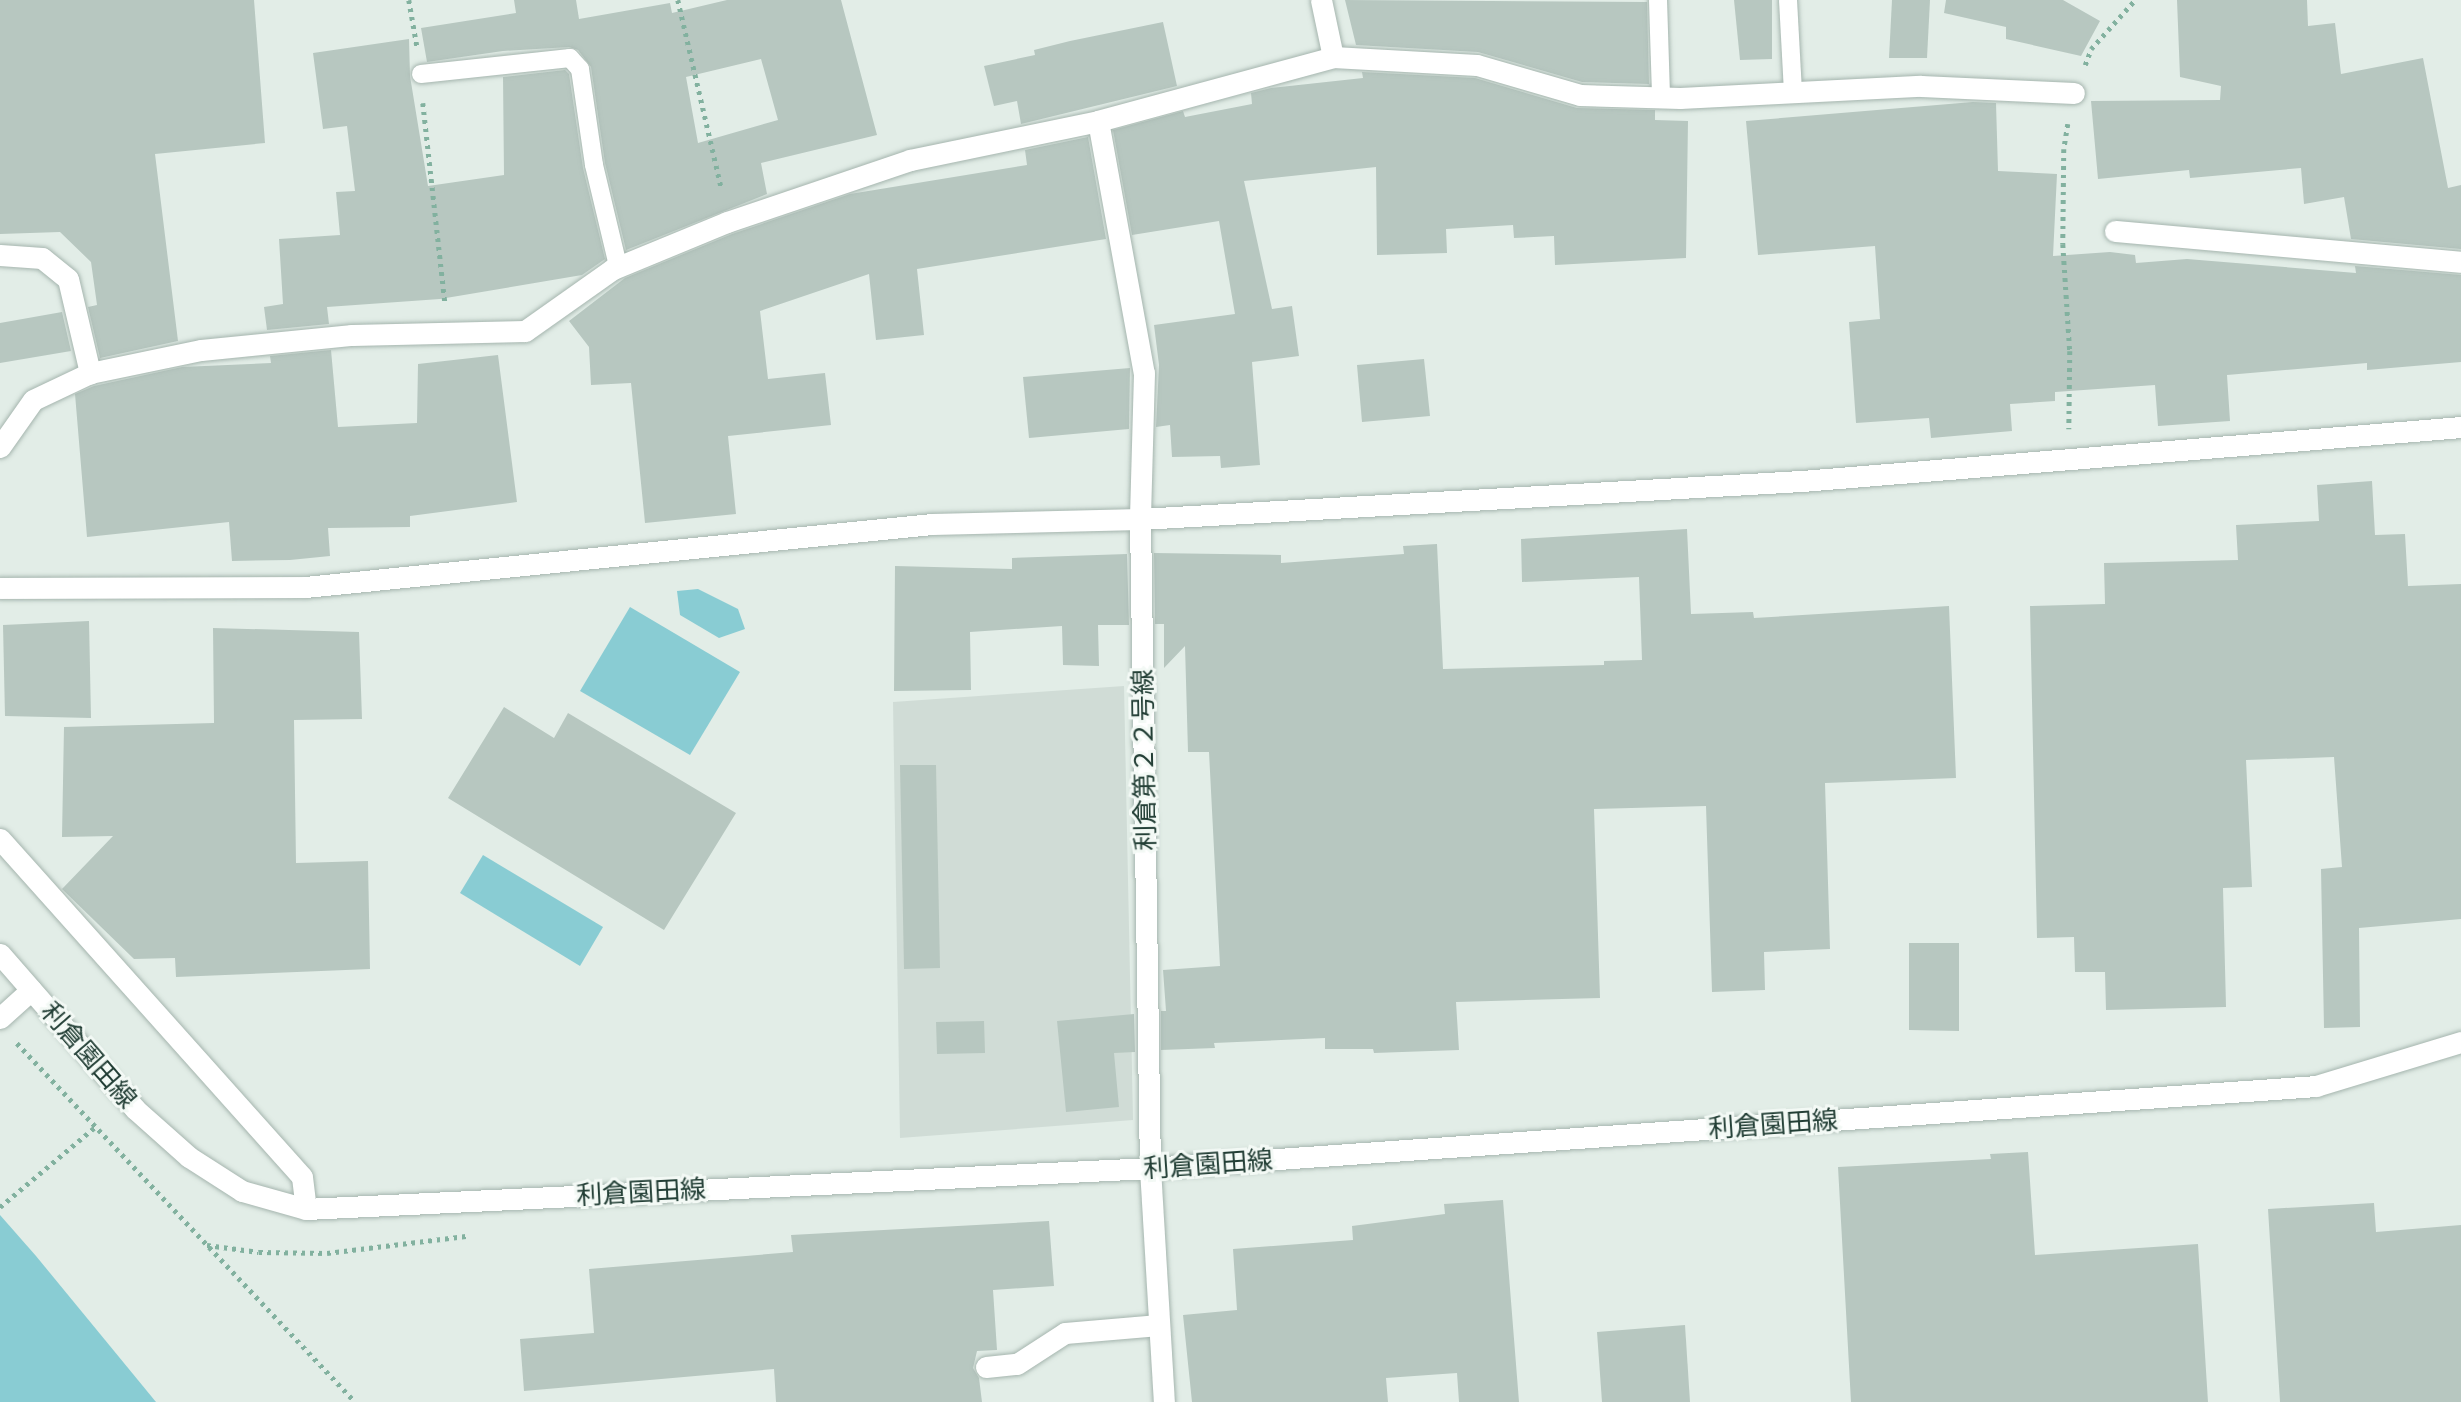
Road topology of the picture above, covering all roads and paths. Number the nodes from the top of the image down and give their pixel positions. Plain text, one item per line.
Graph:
1 (409, 0) edge
2 (678, 0) edge
3 (1321, 0) edge
4 (1658, 0) edge
5 (1788, 0) edge
6 (2135, 0) edge
7 (1333, 57) junction
8 (421, 74) junction
9 (1793, 93) junction
10 (2074, 93) junction
11 (1661, 98) junction
12 (1098, 121) junction
13 (727, 222) junction
14 (2115, 231) dead end
15 (0, 255) edge
16 (2461, 262) edge
17 (618, 266) junction
18 (449, 332) junction
19 (90, 373) junction
20 (2461, 427) edge
21 (0, 447) edge
22 (2068, 458) junction
23 (1140, 519) junction
24 (0, 588) edge
25 (0, 839) edge
26 (0, 954) edge
27 (31, 990) junction
28 (4, 1026) edge
29 (2461, 1042) edge
30 (95, 1127) junction
31 (1150, 1168) junction
32 (470, 1200) junction
33 (0, 1207) edge
34 (306, 1209) junction
35 (206, 1245) junction
36 (1159, 1325) junction
37 (986, 1367) dead end
38 (355, 1402) edge
39 (1164, 1402) edge

1 - 8 path
2 - 13 path
3 - 7 street
4 - 11 lane
5 - 9 lane
6 - 10 path
7 - 11 street
7 - 12 street
8 - 17 lane
8 - 18 path
9 - 10 street
9 - 11 street
10 - 22 path
12 - 13 street
12 - 23 street, 利倉第２２号線
13 - 17 street
14 - 16 street
15 - 19 street
17 - 18 street
18 - 19 street
19 - 21 street
20 - 22 street
22 - 23 street
23 - 24 street
23 - 31 street, 利倉第２２号線
25 - 34 street
26 - 27 street, 利倉園田線
27 - 28 street
27 - 34 street, 利倉園田線
28 - 30 path
29 - 31 street, 利倉園田線
30 - 33 path
30 - 35 path
31 - 32 street, 利倉園田線
31 - 36 street, 利倉第２２号線
32 - 34 street, 利倉園田線
32 - 35 path
35 - 38 path
36 - 37 street
36 - 39 street, 利倉第２２号線

